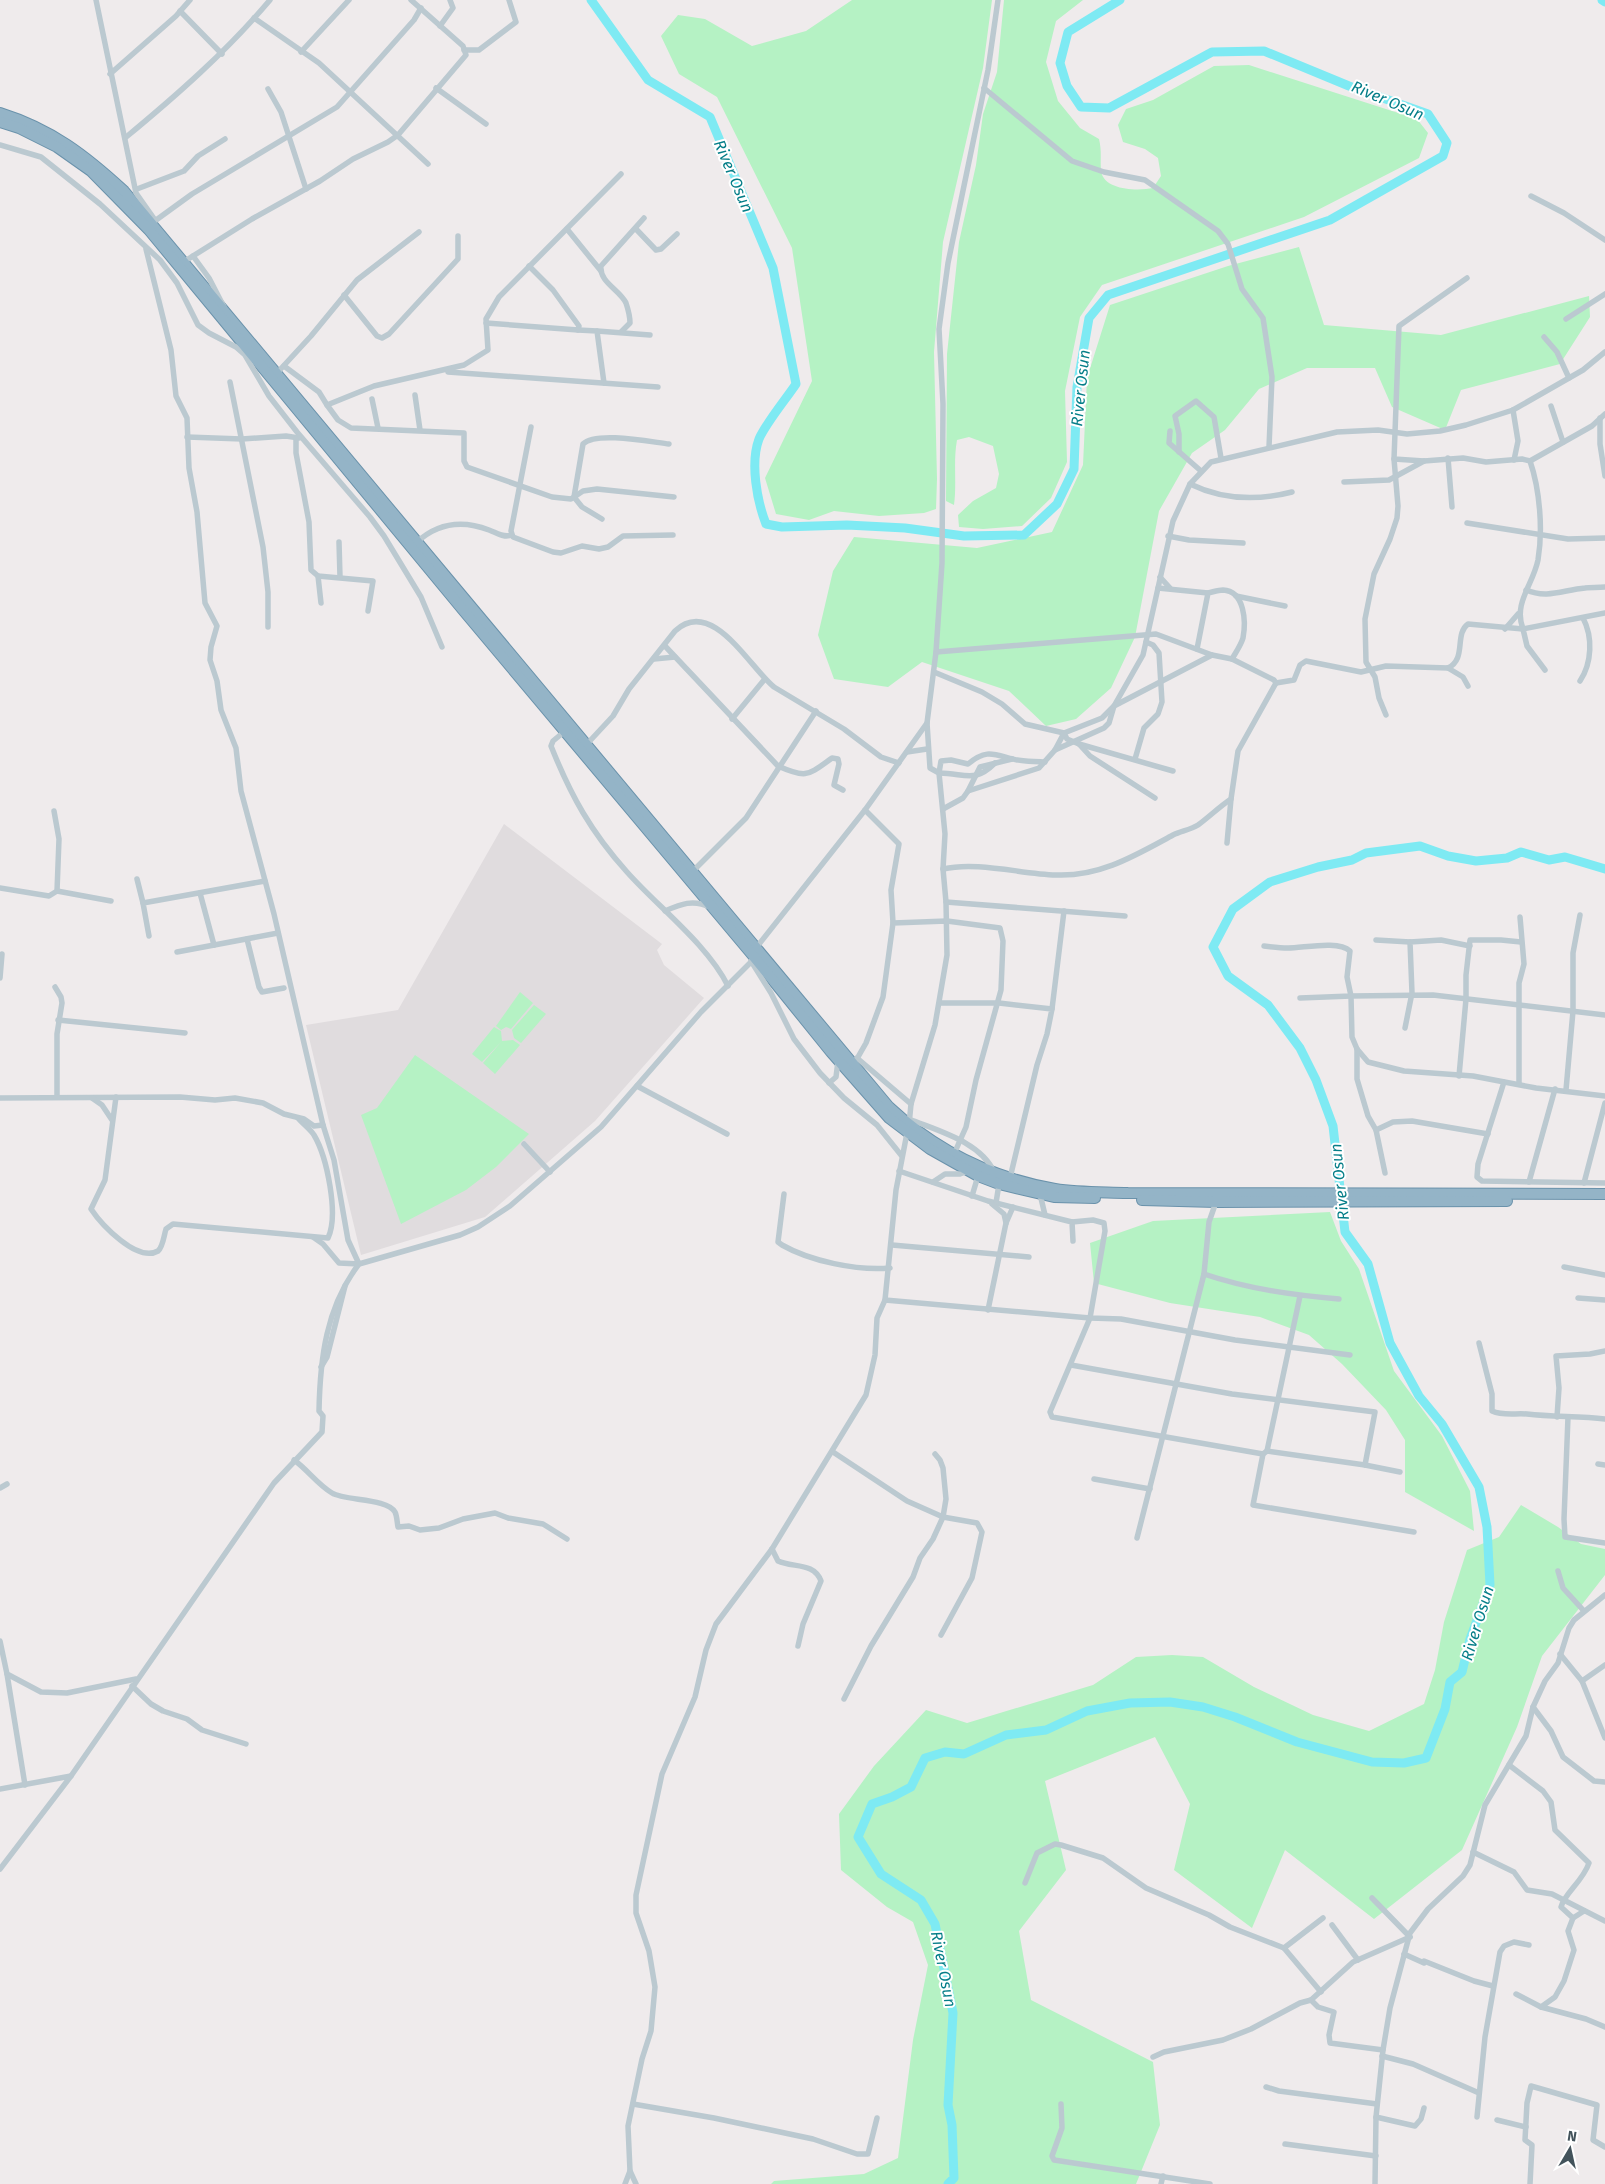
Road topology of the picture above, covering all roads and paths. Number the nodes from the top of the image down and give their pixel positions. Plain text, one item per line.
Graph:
1 (96, 0) edge
2 (190, 0) edge
3 (270, 0) edge
4 (350, 0) edge
5 (411, 0) edge
6 (450, 0) edge
7 (509, 0) edge
8 (998, 0) edge
9 (420, 8) junction
10 (180, 11) junction
11 (254, 18) junction
12 (440, 26) junction
13 (464, 50) junction
14 (301, 52) junction
15 (222, 54) junction
16 (110, 74) junction
17 (436, 88) junction
18 (984, 88) junction
19 (268, 89) dead end
20 (350, 92) junction
21 (0, 113) edge
22 (0, 122) edge
23 (486, 124) dead end
24 (290, 135) junction
25 (398, 135) junction
26 (124, 138) junction
27 (225, 139) dead end
28 (0, 145) edge
29 (428, 164) dead end
30 (621, 174) dead end
31 (137, 189) junction
32 (306, 189) junction
33 (1531, 196) dead end
34 (644, 218) dead end
35 (153, 222) junction
36 (567, 229) junction
37 (636, 229) junction
38 (419, 232) dead end
39 (677, 234) dead end
40 (458, 236) dead end
41 (1605, 240) edge
42 (146, 249) junction
43 (189, 258) junction
44 (529, 266) junction
45 (600, 271) junction
46 (1467, 278) dead end
47 (1605, 294) edge
48 (344, 295) junction
49 (1566, 319) dead end
50 (486, 323) junction
51 (578, 330) junction
52 (597, 331) junction
53 (621, 332) junction
54 (650, 335) dead end
55 (1544, 337) dead end
56 (1605, 352) edge
57 (464, 365) junction
58 (444, 371) junction
59 (464, 373) junction
60 (274, 376) junction
61 (1569, 378) junction
62 (230, 382) dead end
63 (604, 383) junction
64 (658, 387) dead end
65 (415, 395) dead end
66 (372, 399) dead end
67 (328, 405) junction
68 (1551, 406) dead end
69 (1513, 410) junction
70 (1603, 416) edge
71 (531, 427) dead end
72 (378, 428) junction
73 (420, 430) junction
74 (1170, 431) dead end
75 (1395, 433) junction
76 (187, 437) junction
77 (299, 438) junction
78 (242, 440) junction
79 (1563, 442) junction
80 (669, 444) dead end
81 (1269, 447) junction
82 (1179, 452) junction
83 (1221, 458) junction
84 (1448, 458) junction
85 (1394, 460) junction
86 (1514, 460) junction
87 (1424, 461) junction
88 (1530, 461) junction
89 (1200, 471) junction
90 (1396, 476) junction
91 (1605, 476) edge
92 (1344, 482) dead end
93 (1190, 484) junction
94 (520, 487) junction
95 (1292, 492) dead end
96 (574, 496) junction
97 (674, 497) dead end
98 (1452, 507) dead end
99 (602, 519) dead end
100 (1467, 523) dead end
101 (1540, 533) junction
102 (511, 535) junction
103 (673, 535) dead end
104 (1168, 536) junction
105 (1605, 538) edge
106 (339, 542) dead end
107 (417, 542) junction
108 (1243, 543) dead end
109 (318, 576) junction
110 (340, 577) junction
111 (1160, 577) junction
112 (1605, 587) edge
113 (1158, 588) junction
114 (1170, 588) junction
115 (1526, 590) junction
116 (1208, 593) junction
117 (1236, 596) junction
118 (321, 603) dead end
119 (1284, 606) dead end
120 (368, 611) dead end
121 (1605, 613) edge
122 (1518, 614) junction
123 (1583, 618) junction
124 (268, 626) dead end
125 (1504, 629) junction
126 (1523, 630) junction
127 (1146, 640) junction
128 (665, 646) junction
129 (442, 647) dead end
130 (1197, 649) junction
131 (936, 652) junction
132 (1212, 655) junction
133 (675, 657) junction
134 (654, 659) junction
135 (1232, 659) junction
136 (1448, 668) junction
137 (1370, 670) junction
138 (1545, 670) dead end
139 (934, 672) junction
140 (764, 680) junction
141 (1580, 682) dead end
142 (1160, 683) junction
143 (1276, 683) junction
144 (1468, 686) dead end
145 (1114, 706) junction
146 (816, 711) junction
147 (1386, 715) dead end
148 (732, 719) junction
149 (927, 723) junction
150 (1075, 729) junction
151 (565, 731) junction
152 (1064, 733) junction
153 (1088, 734) junction
154 (1076, 743) junction
155 (587, 744) junction
156 (928, 749) junction
157 (1054, 750) junction
158 (907, 752) junction
159 (1012, 759) junction
160 (1135, 759) junction
161 (1045, 762) junction
162 (899, 763) junction
163 (995, 763) junction
164 (968, 764) junction
165 (778, 766) junction
166 (980, 767) junction
167 (1174, 770) dead end
168 (939, 773) junction
169 (974, 777) junction
170 (843, 790) dead end
171 (968, 791) junction
172 (1155, 798) dead end
173 (1231, 800) junction
174 (943, 809) junction
175 (865, 810) junction
176 (54, 811) dead end
177 (1227, 842) dead end
178 (942, 869) junction
179 (693, 871) junction
180 (137, 879) dead end
181 (265, 881) junction
182 (0, 888) edge
183 (57, 891) junction
184 (200, 893) junction
185 (111, 901) dead end
186 (946, 902) junction
187 (143, 903) junction
188 (713, 909) junction
189 (665, 911) junction
190 (1064, 911) junction
191 (1580, 915) dead end
192 (1125, 916) dead end
193 (1520, 917) dead end
194 (947, 921) junction
195 (893, 923) junction
196 (278, 933) junction
197 (149, 936) dead end
198 (247, 939) junction
199 (1376, 940) dead end
200 (1410, 942) junction
201 (1521, 942) junction
202 (214, 945) junction
203 (1264, 946) dead end
204 (1470, 946) junction
205 (177, 952) dead end
206 (2, 954) dead end
207 (754, 956) junction
208 (0, 978) edge
209 (728, 986) junction
210 (55, 987) dead end
211 (284, 988) dead end
212 (1412, 993) junction
213 (1351, 996) junction
214 (1300, 998) dead end
215 (1466, 999) junction
216 (940, 1003) junction
217 (999, 1003) junction
218 (1520, 1004) junction
219 (1052, 1009) junction
220 (1572, 1011) junction
221 (1605, 1015) edge
222 (58, 1020) junction
223 (1405, 1028) dead end
224 (184, 1033) dead end
225 (1357, 1049) junction
226 (838, 1061) junction
227 (855, 1061) junction
228 (1459, 1076) junction
229 (1504, 1082) junction
230 (829, 1083) junction
231 (1520, 1084) junction
232 (637, 1086) junction
233 (1555, 1089) junction
234 (1566, 1090) junction
235 (56, 1096) junction
236 (1605, 1096) edge
237 (116, 1097) junction
238 (0, 1098) edge
239 (92, 1098) junction
240 (1605, 1103) edge
241 (911, 1104) junction
242 (298, 1118) junction
243 (112, 1120) junction
244 (323, 1125) junction
245 (908, 1126) junction
246 (1376, 1130) junction
247 (728, 1134) dead end
248 (1488, 1134) junction
249 (961, 1141) junction
250 (524, 1144) dead end
251 (901, 1155) junction
252 (953, 1158) junction
253 (968, 1170) junction
254 (899, 1171) junction
255 (550, 1172) junction
256 (1385, 1173) dead end
257 (944, 1174) junction
258 (994, 1174) junction
259 (978, 1176) junction
260 (1010, 1178) junction
261 (933, 1182) junction
262 (1529, 1182) junction
263 (1584, 1182) junction
264 (1605, 1183) edge
265 (999, 1184) junction
266 (784, 1194) dead end
267 (1040, 1194) junction
268 (1605, 1194) edge
269 (972, 1196) junction
270 (1369, 1196) junction
271 (1296, 1197) junction
272 (988, 1201) junction
273 (1605, 1201) edge
274 (1216, 1202) junction
275 (996, 1203) junction
276 (1013, 1207) junction
277 (1045, 1215) junction
278 (1006, 1222) junction
279 (1072, 1222) junction
280 (313, 1237) junction
281 (1073, 1242) dead end
282 (892, 1245) junction
283 (1000, 1255) junction
284 (1029, 1257) dead end
285 (359, 1264) junction
286 (1564, 1266) dead end
287 (890, 1268) junction
288 (1204, 1274) junction
289 (1605, 1275) edge
290 (1300, 1296) junction
291 (1578, 1298) dead end
292 (1339, 1299) dead end
293 (885, 1300) junction
294 (1605, 1300) edge
295 (988, 1310) junction
296 (1090, 1318) junction
297 (1190, 1330) junction
298 (1479, 1343) dead end
299 (1289, 1348) junction
300 (1605, 1350) edge
301 (1350, 1355) dead end
302 (1071, 1365) junction
303 (1175, 1383) junction
304 (1277, 1400) junction
305 (1557, 1417) junction
306 (1568, 1417) junction
307 (1605, 1419) edge
308 (1162, 1435) junction
309 (833, 1452) junction
310 (1265, 1453) junction
311 (935, 1454) dead end
312 (294, 1460) junction
313 (1366, 1465) junction
314 (1400, 1472) dead end
315 (1094, 1479) dead end
316 (7, 1484) dead end
317 (0, 1488) edge
318 (1150, 1490) junction
319 (943, 1517) junction
320 (1414, 1532) dead end
321 (1136, 1538) dead end
322 (567, 1539) dead end
323 (1605, 1543) edge
324 (772, 1549) junction
325 (1558, 1571) dead end
326 (1605, 1596) edge
327 (1584, 1611) junction
328 (942, 1635) dead end
329 (0, 1641) edge
330 (798, 1646) dead end
331 (1560, 1654) junction
332 (1605, 1665) edge
333 (7, 1674) junction
334 (136, 1679) junction
335 (1582, 1681) junction
336 (132, 1686) junction
337 (844, 1699) dead end
338 (1533, 1707) junction
339 (1604, 1734) edge
340 (246, 1744) dead end
341 (1509, 1765) junction
342 (71, 1776) junction
343 (53, 1778) junction
344 (1605, 1782) edge
345 (25, 1785) junction
346 (0, 1789) edge
347 (60, 1789) junction
348 (1473, 1852) junction
349 (0, 1869) edge
350 (1025, 1883) dead end
351 (1372, 1898) dead end
352 (1562, 1900) junction
353 (1584, 1911) junction
354 (1323, 1918) dead end
355 (1573, 1918) junction
356 (1605, 1921) edge
357 (1332, 1925) dead end
358 (1410, 1937) junction
359 (1529, 1945) dead end
360 (1284, 1948) junction
361 (1404, 1954) junction
362 (1358, 1960) junction
363 (1493, 1986) junction
364 (1322, 1992) junction
365 (1516, 1994) dead end
366 (1311, 2000) junction
367 (1541, 2007) junction
368 (1605, 2027) edge
369 (1383, 2053) junction
370 (1153, 2057) dead end
371 (1266, 2087) dead end
372 (1479, 2093) junction
373 (633, 2104) junction
374 (1061, 2104) dead end
375 (1377, 2104) junction
376 (1424, 2108) dead end
377 (1376, 2117) junction
378 (1477, 2117) dead end
379 (877, 2118) dead end
380 (1497, 2120) dead end
381 (1526, 2127) junction
382 (1285, 2144) dead end
383 (1605, 2147) edge
384 (1376, 2156) junction
385 (630, 2171) junction
386 (1163, 2176) junction
387 (625, 2184) edge
388 (636, 2184) edge
389 (1161, 2184) edge
390 (1210, 2184) edge
391 (1375, 2184) edge
392 (1530, 2184) edge

1 - 16 street
2 - 10 street
3 - 11 street
4 - 14 street
5 - 9 street
6 - 12 street
7 - 13 street
8 - 18 street
9 - 12 street
9 - 20 street
10 - 15 street
10 - 16 street
11 - 14 street
11 - 15 street
12 - 13 street
13 - 17 street
14 - 20 street
15 - 26 street
16 - 26 street
17 - 23 street
17 - 25 street
18 - 81 street
18 - 131 street
19 - 24 street
20 - 24 street
20 - 25 street
21 - 35 highway
22 - 60 highway
24 - 32 street
24 - 35 street
25 - 29 street
25 - 32 street
26 - 31 street
27 - 31 street
28 - 42 street
30 - 36 street
31 - 35 street
32 - 43 street
33 - 41 street
34 - 37 street
35 - 43 highway
36 - 44 street
36 - 45 street
37 - 39 street
37 - 45 street
38 - 48 street
40 - 48 street
42 - 60 street
42 - 76 street
43 - 60 highway
44 - 50 street
44 - 51 street
45 - 53 street
46 - 75 street
47 - 49 street
48 - 60 street
50 - 51 street
50 - 57 street
51 - 52 street
52 - 53 street
52 - 63 street
53 - 54 street
55 - 61 street
56 - 61 street
57 - 58 street
57 - 59 street
58 - 59 street
58 - 67 street
59 - 63 street
60 - 67 street
60 - 77 street
60 - 107 highway
60 - 151 highway
61 - 69 street
62 - 78 street
63 - 64 street
65 - 73 street
66 - 72 street
67 - 72 street
68 - 79 street
69 - 75 street
69 - 86 street
70 - 79 street
70 - 91 street
71 - 94 street
72 - 73 street
73 - 94 street
74 - 82 street
75 - 81 street
75 - 85 street
76 - 78 street
76 - 181 street
77 - 78 street
77 - 109 street
77 - 129 street
78 - 124 street
79 - 88 street
80 - 96 street
81 - 83 street
82 - 83 street
82 - 89 street
83 - 89 street
84 - 86 street
84 - 87 street
84 - 98 street
85 - 87 street
85 - 90 street
86 - 88 street
87 - 90 street
88 - 101 street
89 - 93 street
90 - 92 street
90 - 137 street
93 - 95 street
93 - 104 street
94 - 96 street
94 - 102 street
96 - 97 street
96 - 99 street
100 - 101 street
101 - 105 street
101 - 115 street
102 - 103 street
102 - 107 street
104 - 108 street
104 - 111 street
106 - 110 street
107 - 155 highway
109 - 110 street
109 - 118 street
110 - 120 street
111 - 113 street
111 - 114 street
112 - 115 street
113 - 114 street
113 - 127 street
114 - 116 street
115 - 122 street
116 - 117 street
116 - 130 street
117 - 119 street
117 - 135 street
121 - 123 street
122 - 125 street
122 - 126 street
123 - 126 street
123 - 141 street
125 - 126 street
125 - 136 street
126 - 138 street
127 - 130 street
127 - 131 street
127 - 142 street
127 - 145 street
128 - 133 street
128 - 134 street
128 - 140 street
130 - 132 street
131 - 139 street
132 - 135 street
132 - 142 street
133 - 134 street
133 - 148 street
134 - 155 street
135 - 143 street
136 - 137 street
136 - 144 street
137 - 143 street
137 - 147 street
139 - 149 street
139 - 152 street
140 - 146 street
140 - 148 street
142 - 145 street
142 - 160 street
143 - 173 street
145 - 150 street
145 - 153 street
146 - 162 street
146 - 165 street
148 - 165 street
149 - 156 street
149 - 158 street
150 - 152 street
150 - 153 street
151 - 188 highway
151 - 189 street
152 - 154 street
152 - 157 street
153 - 154 street
154 - 157 street
154 - 160 street
154 - 172 street
155 - 179 highway
156 - 158 street
156 - 168 street
157 - 161 street
158 - 162 street
159 - 161 street
159 - 163 street
159 - 164 street
160 - 167 street
161 - 171 street
162 - 175 street
163 - 166 street
163 - 169 street
164 - 166 street
164 - 168 street
165 - 170 street
165 - 179 street
166 - 169 street
168 - 169 street
168 - 174 street
169 - 171 street
171 - 174 street
173 - 177 street
173 - 178 street
174 - 178 street
175 - 195 street
175 - 207 street
176 - 183 street
178 - 186 street
179 - 207 highway
180 - 187 street
181 - 184 street
181 - 196 street
182 - 183 street
183 - 185 street
184 - 187 street
184 - 202 street
186 - 190 street
186 - 194 street
187 - 197 street
188 - 189 street
188 - 207 highway
189 - 209 street
190 - 192 street
190 - 219 street
191 - 220 street
193 - 201 street
194 - 195 street
194 - 216 street
194 - 217 street
195 - 227 street
196 - 198 street
196 - 244 street
198 - 202 street
198 - 211 street
199 - 200 street
200 - 204 street
200 - 212 street
201 - 204 street
201 - 218 street
202 - 205 street
203 - 213 street
204 - 215 street
206 - 208 street
207 - 209 street
207 - 226 highway
207 - 227 highway
207 - 230 street
209 - 232 street
210 - 222 street
212 - 213 street
212 - 215 street
212 - 223 street
213 - 214 street
213 - 225 street
215 - 218 street
215 - 228 street
216 - 217 street
216 - 241 street
217 - 219 street
217 - 249 street
218 - 220 street
218 - 231 street
219 - 260 street
220 - 221 street
220 - 234 street
222 - 224 street
222 - 235 street
225 - 228 street
225 - 246 street
226 - 230 street
226 - 245 highway
227 - 241 street
227 - 245 highway
228 - 229 street
229 - 231 street
229 - 248 street
230 - 251 street
231 - 233 street
232 - 247 street
232 - 255 street
233 - 234 street
233 - 262 street
234 - 236 street
235 - 238 street
235 - 239 street
237 - 239 street
237 - 242 street
237 - 243 street
239 - 243 street
240 - 263 street
241 - 245 street
242 - 244 street
242 - 280 street
243 - 280 street
244 - 285 street
245 - 249 street
245 - 251 street
245 - 252 highway
246 - 248 street
246 - 256 street
248 - 262 street
249 - 252 street
249 - 258 street
250 - 255 street
251 - 254 street
252 - 253 highway
252 - 257 street
252 - 258 highway
253 - 257 street
253 - 259 highway
254 - 261 street
254 - 282 street
255 - 285 street
257 - 261 street
258 - 260 highway
259 - 265 highway
259 - 269 street
260 - 271 highway
261 - 269 street
262 - 263 street
263 - 264 street
265 - 267 highway
265 - 275 street
266 - 287 street
267 - 274 highway
267 - 277 street
268 - 270 highway
269 - 272 street
270 - 271 highway
270 - 273 highway
271 - 274 highway
272 - 275 street
272 - 278 street
274 - 288 street
275 - 276 street
276 - 277 street
276 - 278 street
277 - 279 street
278 - 283 street
279 - 281 street
279 - 296 street
280 - 285 street
282 - 283 street
282 - 287 street
283 - 284 street
283 - 295 street
285 - 312 street
286 - 289 street
287 - 293 street
288 - 290 street
288 - 297 street
290 - 292 street
290 - 299 street
291 - 294 street
293 - 295 street
293 - 309 street
295 - 296 street
296 - 297 street
296 - 302 street
297 - 299 street
297 - 303 street
298 - 305 street
299 - 301 street
299 - 304 street
300 - 305 street
302 - 303 street
302 - 308 street
303 - 304 street
303 - 308 street
304 - 310 street
304 - 313 street
305 - 306 street
306 - 307 street
306 - 323 street
308 - 310 street
308 - 318 street
309 - 319 street
309 - 324 street
310 - 313 street
310 - 320 street
311 - 319 street
312 - 322 street
312 - 334 street
313 - 314 street
315 - 318 street
316 - 317 street
318 - 321 street
319 - 328 street
319 - 337 street
324 - 330 street
324 - 373 street
325 - 327 street
326 - 327 street
327 - 331 street
329 - 333 street
331 - 335 street
331 - 338 street
332 - 335 street
333 - 334 street
333 - 345 street
334 - 336 street
335 - 339 street
336 - 340 street
336 - 342 street
338 - 341 street
338 - 344 street
341 - 348 street
341 - 352 street
342 - 343 street
342 - 347 street
343 - 345 street
343 - 347 street
345 - 346 street
347 - 349 street
348 - 352 street
348 - 358 street
350 - 360 street
351 - 358 street
352 - 353 street
352 - 355 street
353 - 355 street
353 - 356 street
354 - 360 street
355 - 367 street
357 - 362 street
358 - 361 street
358 - 362 street
359 - 363 street
360 - 364 street
361 - 363 street
361 - 369 street
362 - 364 street
363 - 372 street
364 - 366 street
365 - 367 street
366 - 369 street
366 - 370 street
367 - 368 street
369 - 372 street
369 - 375 street
371 - 375 street
372 - 378 street
373 - 379 street
373 - 385 street
374 - 386 street
375 - 377 street
376 - 377 street
377 - 384 street
380 - 381 street
381 - 383 street
381 - 392 street
382 - 384 street
384 - 391 street
385 - 387 street
385 - 388 street
386 - 389 street
386 - 390 street

